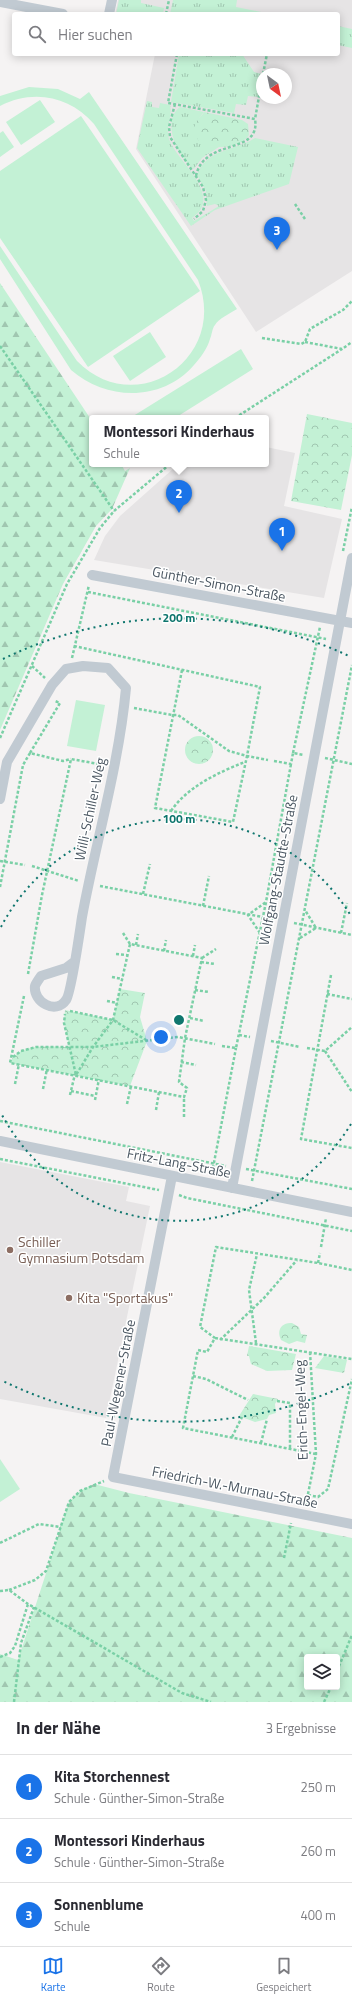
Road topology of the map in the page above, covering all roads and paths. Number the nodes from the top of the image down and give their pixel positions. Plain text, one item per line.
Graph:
1 (112, 0) edge
2 (169, 0) edge
3 (0, 2) edge
4 (52, 12) edge
5 (109, 12) edge
6 (166, 12) edge
7 (177, 56) edge
8 (267, 56) edge
9 (264, 68) edge
10 (175, 104) junction
11 (258, 104) edge
12 (255, 119) junction
13 (196, 176) junction
14 (295, 204) dead end
15 (194, 219) dead end
16 (305, 219) dead end
17 (352, 301) edge
18 (262, 338) dead end
19 (305, 342) junction
20 (352, 342) edge
21 (0, 346) edge
22 (342, 348) junction
23 (240, 415) edge
24 (166, 467) edge
25 (114, 511) junction
26 (352, 558) edge
27 (92, 575) joint
28 (88, 592) junction
29 (340, 621) junction
30 (352, 623) edge
31 (332, 640) dead end
32 (74, 646) junction
33 (352, 665) edge
34 (32, 666) junction
35 (69, 669) junction
36 (182, 670) junction
37 (52, 685) junction
38 (46, 696) junction
39 (124, 706) junction
40 (172, 715) junction
41 (0, 738) edge
42 (30, 753) junction
43 (247, 756) junction
44 (71, 759) junction
45 (268, 760) dead end
46 (63, 761) junction
47 (245, 762) junction
48 (291, 764) dead end
49 (69, 766) junction
50 (113, 767) junction
51 (0, 799) edge
52 (171, 811) junction
53 (0, 861) edge
54 (5, 862) junction
55 (150, 864) dead end
56 (25, 865) dead end
57 (32, 866) dead end
58 (47, 871) junction
59 (209, 876) dead end
60 (88, 883) junction
61 (0, 887) edge
62 (143, 894) junction
63 (266, 902) junction
64 (347, 903) dead end
65 (203, 906) junction
66 (305, 910) junction
67 (248, 915) junction
68 (263, 918) junction
69 (282, 921) junction
70 (302, 925) junction
71 (316, 928) junction
72 (123, 933) dead end
73 (260, 933) junction
74 (342, 933) junction
75 (138, 934) dead end
76 (352, 935) edge
77 (299, 938) junction
78 (166, 940) dead end
79 (130, 944) junction
80 (136, 945) junction
81 (195, 945) dead end
82 (216, 950) dead end
83 (164, 951) junction
84 (116, 954) dead end
85 (127, 955) junction
86 (193, 956) junction
87 (202, 958) junction
88 (74, 962) junction
89 (201, 962) junction
90 (215, 964) dead end
91 (331, 975) dead end
92 (112, 977) dead end
93 (122, 979) junction
94 (31, 984) junction
95 (196, 990) junction
96 (209, 992) dead end
97 (327, 994) junction
98 (352, 999) edge
99 (107, 1001) dead end
100 (117, 1003) junction
101 (190, 1018) junction
102 (113, 1020) junction
103 (204, 1021) dead end
104 (352, 1027) edge
105 (185, 1038) junction
106 (147, 1041) junction
107 (279, 1043) junction
108 (215, 1044) dead end
109 (222, 1046) dead end
110 (69, 1047) junction
111 (93, 1047) junction
112 (300, 1047) dead end
113 (236, 1048) junction
114 (307, 1048) dead end
115 (316, 1050) junction
116 (325, 1051) junction
117 (12, 1057) junction
118 (182, 1062) junction
119 (19, 1064) junction
120 (196, 1065) dead end
121 (47, 1070) junction
122 (76, 1074) junction
123 (99, 1079) junction
124 (15, 1084) dead end
125 (131, 1086) junction
126 (352, 1087) edge
127 (43, 1089) dead end
128 (71, 1091) junction
129 (351, 1091) edge
130 (159, 1092) junction
131 (70, 1095) dead end
132 (96, 1096) junction
133 (184, 1097) junction
134 (94, 1100) dead end
135 (128, 1104) dead end
136 (156, 1110) dead end
137 (184, 1117) dead end
138 (0, 1121) edge
139 (0, 1141) edge
140 (352, 1148) edge
141 (213, 1163) junction
142 (236, 1167) junction
143 (254, 1171) junction
144 (172, 1176) junction
145 (210, 1184) junction
146 (232, 1188) junction
147 (352, 1189) edge
148 (250, 1192) junction
149 (328, 1207) junction
150 (352, 1212) edge
151 (321, 1247) dead end
152 (320, 1253) dead end
153 (257, 1254) junction
154 (297, 1260) junction
155 (318, 1262) junction
156 (352, 1270) edge
157 (252, 1310) junction
158 (215, 1338) junction
159 (220, 1340) junction
160 (256, 1343) junction
161 (310, 1352) junction
162 (352, 1359) edge
163 (193, 1376) junction
164 (352, 1379) edge
165 (248, 1400) dead end
166 (277, 1401) dead end
167 (242, 1417) dead end
168 (267, 1419) dead end
169 (232, 1437) junction
170 (261, 1443) junction
171 (290, 1448) junction
172 (316, 1454) junction
173 (113, 1477) junction
174 (308, 1495) junction
175 (293, 1512) junction
176 (304, 1515) junction
177 (352, 1524) edge
178 (61, 1527) junction
179 (0, 1543) edge
180 (284, 1558) dead end
181 (9, 1590) junction
182 (0, 1591) edge
183 (28, 1604) junction
184 (34, 1607) junction
185 (352, 1635) edge
186 (0, 1657) edge
187 (340, 1664) edge
188 (330, 1690) edge
189 (14, 1702) edge
190 (211, 1702) edge
191 (324, 1702) edge

1 - 5 street
2 - 6 path
3 - 4 street
7 - 10 path
8 - 9 path
10 - 12 path
10 - 13 path
11 - 12 path
12 - 13 path
13 - 15 path
14 - 16 path
17 - 19 path
18 - 19 path
19 - 22 path
20 - 22 path
21 - 25 path
22 - 23 path
24 - 25 path
25 - 34 path
26 - 29 street, Wolfgang-Staudte-Straße
27 - 28 path
27 - 29 street, Günther-Simon-Straße
28 - 31 path
28 - 32 path
29 - 30 street, Günther-Simon-Straße
29 - 69 street, Wolfgang-Staudte-Straße
32 - 35 path
32 - 36 path
33 - 66 path
34 - 37 path
34 - 41 path
35 - 37 street
35 - 39 street, Willi-Schiller-Weg
36 - 40 path
36 - 43 path
37 - 38 street
38 - 42 path
38 - 51 street
39 - 40 path
39 - 50 street, Willi-Schiller-Weg
40 - 43 path
40 - 52 path
42 - 46 path
42 - 54 path
43 - 45 path
43 - 47 path
44 - 46 path
44 - 49 path
44 - 50 path
46 - 49 path
47 - 52 path
47 - 52 path
48 - 63 path
49 - 58 path
50 - 60 street, Willi-Schiller-Weg
53 - 54 path
54 - 56 path
54 - 61 path
55 - 62 path
57 - 58 path
58 - 60 path
58 - 94 path
59 - 65 path
60 - 62 path
60 - 88 street, Willi-Schiller-Weg
62 - 65 path
63 - 67 path
63 - 68 path
64 - 74 path
65 - 67 path
66 - 70 path
66 - 71 path
67 - 68 path
67 - 73 path
68 - 69 path
68 - 73 path
69 - 70 path
69 - 142 street, Wolfgang-Staudte-Straße
70 - 71 path
70 - 77 path
71 - 74 path
71 - 77 path
72 - 79 path
73 - 113 path
74 - 76 path
75 - 80 path
77 - 107 path
78 - 83 path
79 - 80 path
79 - 85 path
80 - 83 path
81 - 86 path
82 - 87 path
83 - 86 path
84 - 85 path
85 - 93 path
86 - 87 path
87 - 89 path
88 - 94 street
88 - 94 street, Willi-Schiller-Weg
89 - 90 path
89 - 95 path
91 - 97 path
92 - 93 path
93 - 100 path
94 - 117 path
95 - 96 path
95 - 101 path
97 - 98 path
97 - 115 path
99 - 100 path
100 - 102 path
101 - 103 path
101 - 105 path
102 - 106 path
102 - 110 path
102 - 111 path
104 - 116 path
105 - 106 path
105 - 108 path
105 - 118 path
106 - 111 path
107 - 112 path
107 - 143 path
109 - 113 path
110 - 111 path
110 - 117 path
110 - 122 path
111 - 122 path
113 - 141 path
114 - 115 path
115 - 116 path
115 - 140 path
116 - 129 path
117 - 119 path
118 - 120 path
118 - 133 path
119 - 121 path
119 - 124 path
121 - 122 path
121 - 127 path
122 - 123 path
122 - 128 path
123 - 125 path
123 - 132 path
125 - 130 path
125 - 135 path
126 - 129 path
128 - 131 path
128 - 132 path
130 - 133 path
130 - 136 path
132 - 134 path
133 - 137 path
138 - 141 path
139 - 144 street, Fritz-Lang-Straße
141 - 142 path
141 - 145 path
142 - 143 path
142 - 146 street, Wolfgang-Staudte-Straße
143 - 147 path
143 - 148 path
144 - 145 street, Fritz-Lang-Straße
144 - 173 street, Paul-Wegener-Straße
145 - 146 street, Fritz-Lang-Straße
146 - 148 street, Fritz-Lang-Straße
148 - 149 street, Fritz-Lang-Straße
149 - 150 street, Fritz-Lang-Straße
149 - 151 path
152 - 155 path
153 - 154 path
153 - 157 path
153 - 158 path
154 - 155 path
154 - 157 path
155 - 156 path
157 - 159 path
157 - 160 path
158 - 159 path
158 - 163 path
159 - 160 path
160 - 161 path
161 - 162 path
161 - 172 path, Erich-Engel-Weg
163 - 165 path
163 - 169 path
164 - 174 path
166 - 171 path
167 - 169 path
168 - 170 path
169 - 170 path
170 - 171 path
171 - 172 path
172 - 174 path, Erich-Engel-Weg
173 - 175 street, Friedrich-W.-Murnau-Straße
173 - 178 path
174 - 176 path, Erich-Engel-Weg
175 - 176 street, Friedrich-W.-Murnau-Straße
175 - 180 path
176 - 177 street, Friedrich-W.-Murnau-Straße
178 - 179 path
178 - 181 path
181 - 182 path
181 - 183 path
183 - 184 path
183 - 186 path
184 - 189 path
184 - 190 path
185 - 187 path
188 - 191 path

